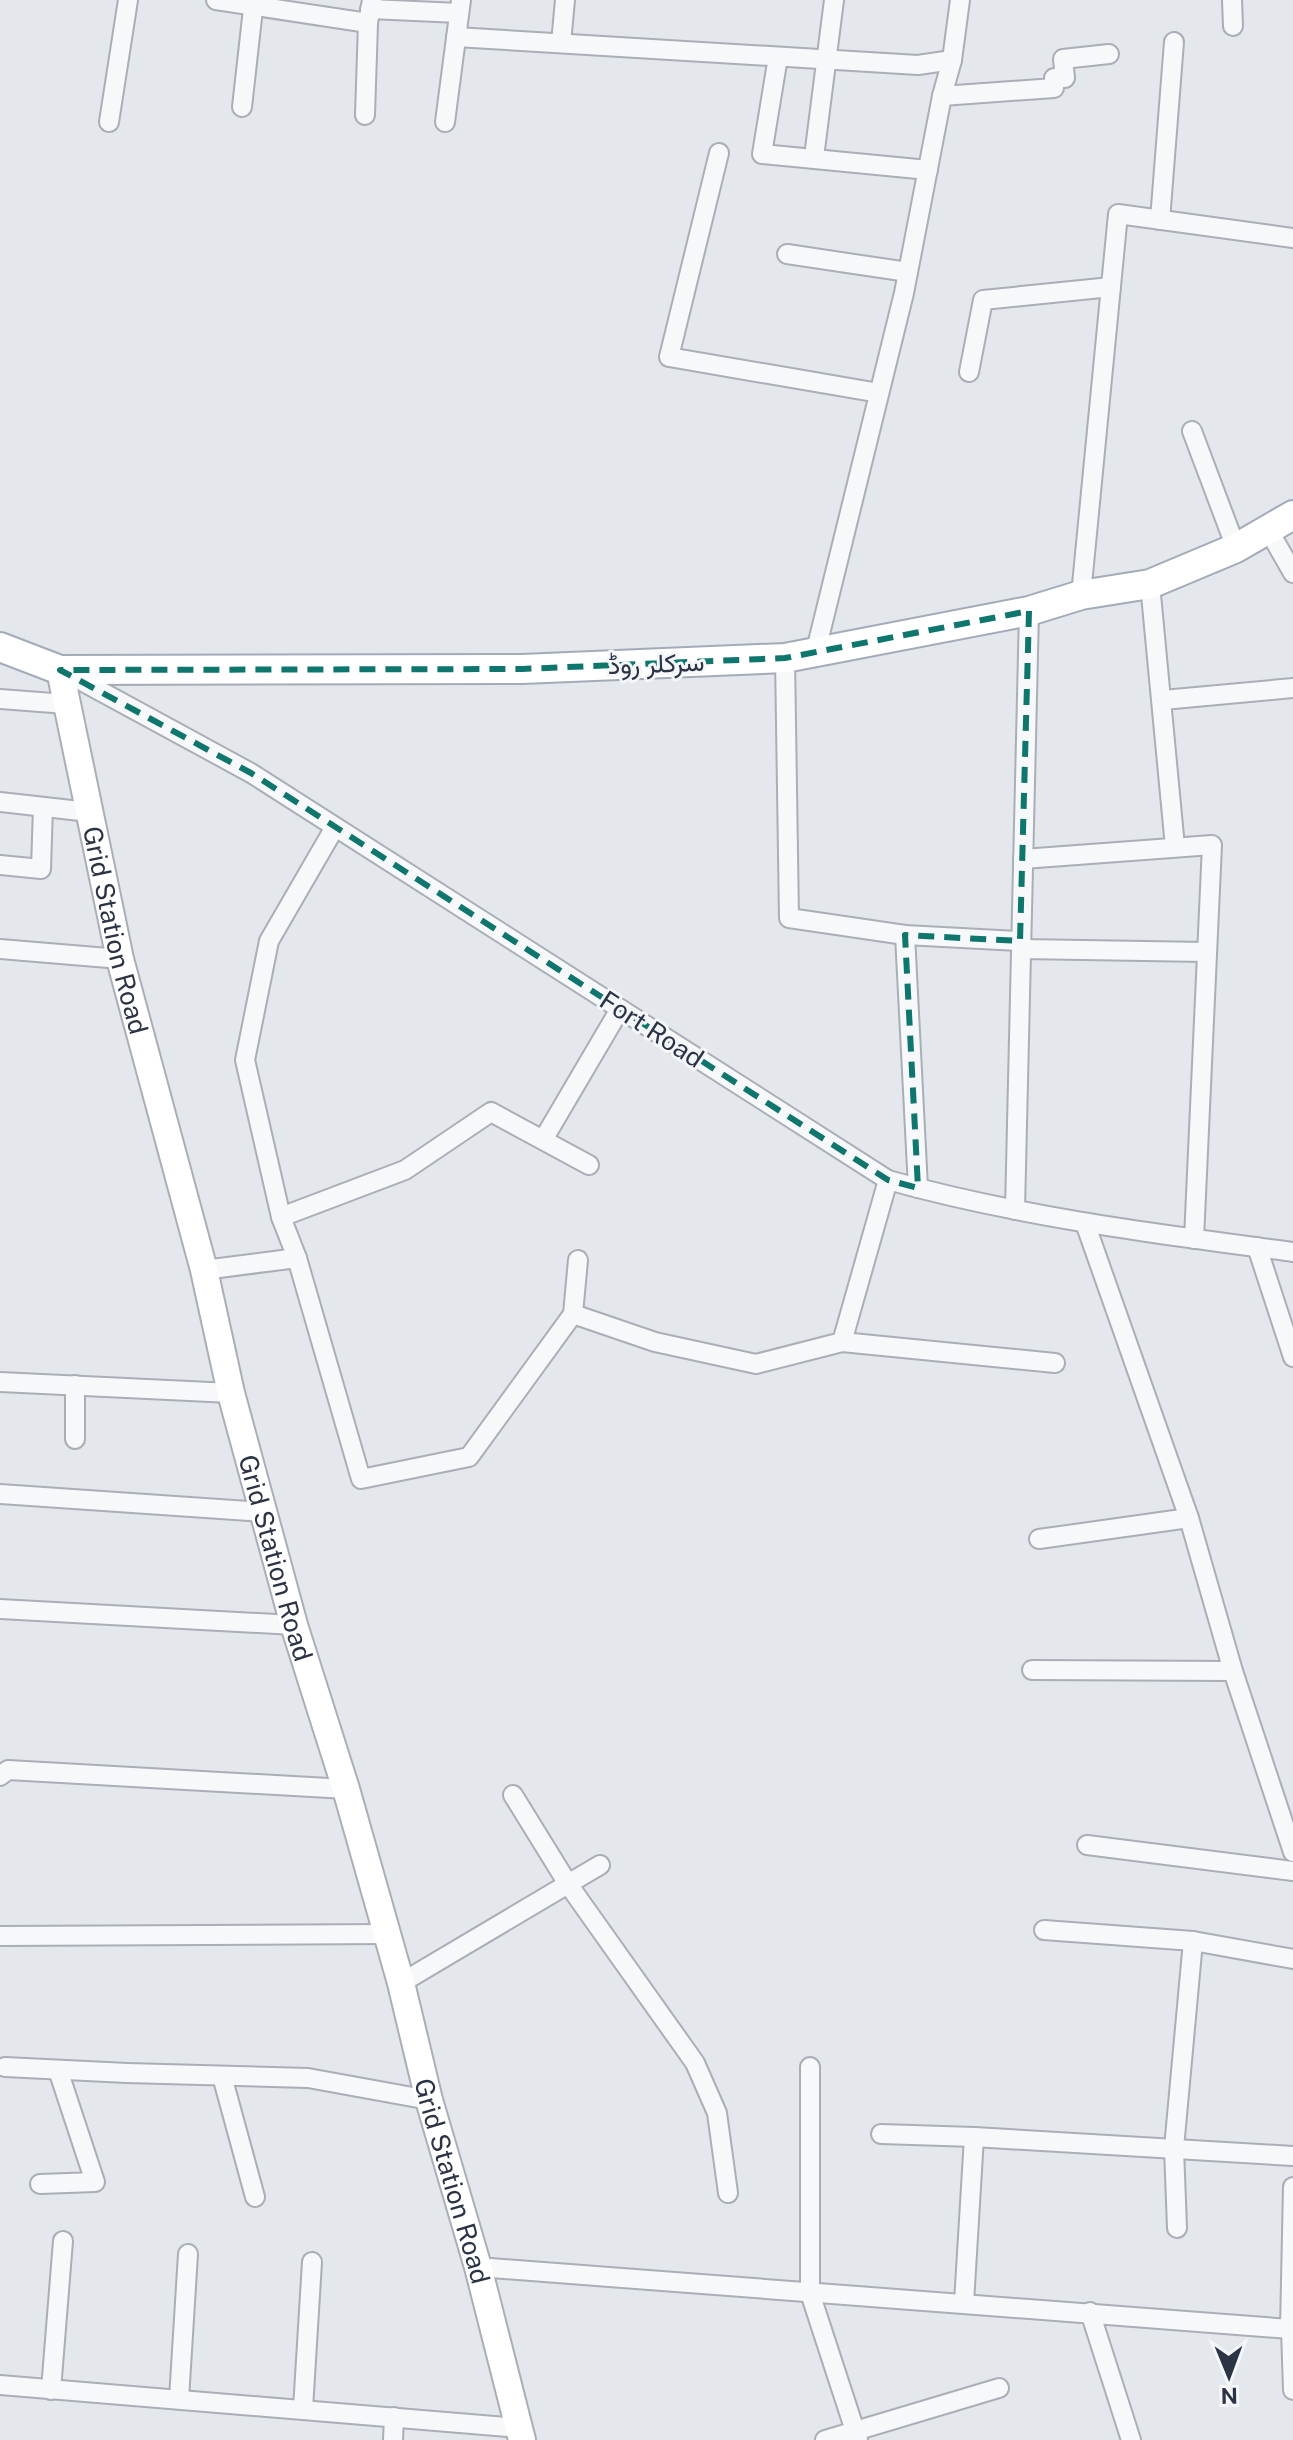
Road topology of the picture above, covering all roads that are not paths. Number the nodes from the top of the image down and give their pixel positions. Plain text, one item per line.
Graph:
1 (128, 0) edge
2 (216, 0) edge
3 (565, 0) edge
4 (834, 0) edge
5 (960, 0) edge
6 (1232, 0) edge
7 (254, 3) edge
8 (460, 6) edge
9 (370, 11) edge
10 (1233, 26) dead end
11 (456, 37) junction
12 (1174, 42) dead end
13 (561, 43) junction
14 (1109, 54) dead end
15 (778, 57) junction
16 (826, 59) junction
17 (952, 60) junction
18 (942, 96) junction
19 (242, 107) dead end
20 (365, 115) dead end
21 (109, 122) dead end
22 (445, 122) dead end
23 (719, 153) dead end
24 (814, 157) junction
25 (928, 170) junction
26 (1160, 220) junction
27 (1293, 238) edge
28 (787, 254) dead end
29 (908, 272) junction
30 (1111, 287) junction
31 (969, 372) dead end
32 (879, 393) junction
33 (1192, 431) dead end
34 (1293, 515) edge
35 (1269, 531) junction
36 (1236, 548) junction
37 (1293, 573) edge
38 (1150, 584) junction
39 (1081, 595) junction
40 (1029, 611) junction
41 (0, 647) edge
42 (816, 650) junction
43 (785, 658) junction
44 (60, 670) junction
45 (1293, 688) edge
46 (0, 699) edge
47 (1163, 700) junction
48 (66, 704) junction
49 (0, 802) edge
50 (43, 807) junction
51 (89, 812) junction
52 (335, 827) junction
53 (1175, 847) junction
54 (1023, 859) junction
55 (0, 865) edge
56 (905, 935) junction
57 (1021, 945) junction
58 (0, 949) edge
59 (1206, 952) junction
60 (120, 959) junction
61 (620, 1009) junction
62 (543, 1140) junction
63 (589, 1165) dead end
64 (888, 1180) junction
65 (918, 1188) junction
66 (1015, 1210) junction
67 (281, 1217) junction
68 (1085, 1223) junction
69 (1194, 1239) junction
70 (1257, 1247) junction
71 (1293, 1252) edge
72 (297, 1258) junction
73 (578, 1260) dead end
74 (204, 1270) junction
75 (573, 1314) junction
76 (842, 1342) junction
77 (1293, 1357) edge
78 (1055, 1363) dead end
79 (0, 1382) edge
80 (75, 1385) junction
81 (231, 1393) junction
82 (75, 1439) dead end
83 (0, 1494) edge
84 (262, 1512) junction
85 (1189, 1518) junction
86 (1039, 1539) dead end
87 (0, 1609) edge
88 (294, 1625) junction
89 (1032, 1670) dead end
90 (1233, 1671) junction
91 (0, 1776) edge
92 (346, 1789) junction
93 (513, 1795) dead end
94 (1087, 1845) dead end
95 (1293, 1852) edge
96 (600, 1865) dead end
97 (1293, 1871) edge
98 (568, 1884) junction
99 (1044, 1930) dead end
100 (388, 1934) junction
101 (0, 1936) edge
102 (1193, 1941) junction
103 (1293, 1959) edge
104 (401, 1983) junction
105 (5, 2067) dead end
106 (810, 2067) dead end
107 (58, 2070) junction
108 (222, 2076) junction
109 (429, 2100) junction
110 (881, 2134) dead end
111 (974, 2137) junction
112 (1174, 2148) junction
113 (1293, 2156) edge
114 (40, 2184) dead end
115 (1293, 2187) edge
116 (728, 2193) dead end
117 (255, 2197) dead end
118 (1177, 2228) dead end
119 (63, 2241) dead end
120 (188, 2254) dead end
121 (312, 2262) dead end
122 (478, 2267) junction
123 (810, 2293) junction
124 (964, 2303) junction
125 (1090, 2312) junction
126 (1291, 2329) edge
127 (0, 2385) edge
128 (999, 2388) dead end
129 (51, 2390) junction
130 (1293, 2390) edge
131 (179, 2399) junction
132 (303, 2409) junction
133 (394, 2417) junction
134 (520, 2434) edge
135 (857, 2436) edge
136 (393, 2440) edge
137 (825, 2440) edge
138 (1131, 2440) edge

1 - 21 street
2 - 7 street
3 - 13 street
4 - 16 street
5 - 17 street
6 - 10 street
7 - 9 street
7 - 19 street
8 - 9 street
8 - 11 street
9 - 20 street
11 - 13 street
11 - 22 street
12 - 26 street
13 - 15 street
14 - 18 street
15 - 16 street
15 - 24 street
16 - 17 street
16 - 24 street
17 - 18 street
18 - 25 street
23 - 32 street
24 - 25 street
25 - 29 street
26 - 27 street
26 - 30 street
28 - 29 street
29 - 32 street
30 - 31 street
30 - 39 street
32 - 42 street
33 - 36 street
34 - 35 main road, سرکلر روڈ
35 - 36 main road, سرکلر روڈ
35 - 37 street
36 - 38 main road, سرکلر روڈ
38 - 39 main road, سرکلر روڈ
38 - 47 street
39 - 40 main road, سرکلر روڈ
40 - 42 main road, سرکلر روڈ
40 - 54 street
41 - 44 main road, سرکلر روڈ
42 - 43 main road, سرکلر روڈ
43 - 44 main road, سرکلر روڈ
43 - 56 street
44 - 48 main road, Grid Station Road
44 - 52 street, Fort Road
45 - 47 street
46 - 48 street
47 - 53 street
48 - 51 main road, Grid Station Road
49 - 50 street
50 - 51 street
50 - 55 street
51 - 60 main road, Grid Station Road
52 - 61 street, Fort Road
52 - 67 street
53 - 54 street
53 - 59 street
54 - 57 street
56 - 57 street
56 - 65 street
57 - 59 street
57 - 66 street
58 - 60 street
59 - 69 street
60 - 74 main road, Grid Station Road
61 - 62 street
61 - 64 street, Fort Road
62 - 63 street
62 - 67 street
64 - 65 street, Fort Road
64 - 76 street
65 - 66 street, Fort Road
66 - 68 street, Fort Road
67 - 72 street
68 - 69 street, Fort Road
68 - 85 street
69 - 70 street, Fort Road
70 - 71 street, Fort Road
70 - 77 street
72 - 74 street
72 - 75 street
73 - 75 street
74 - 81 main road, Grid Station Road
75 - 76 street
76 - 78 street
79 - 80 street
80 - 81 street
80 - 82 street
81 - 84 main road, Grid Station Road
83 - 84 street
84 - 88 main road, Grid Station Road
85 - 86 street
85 - 90 street
87 - 88 street
88 - 92 main road, Grid Station Road
89 - 90 street
90 - 95 street
91 - 92 street
92 - 100 main road, Grid Station Road
93 - 98 street
94 - 97 street
96 - 98 street
98 - 104 street
98 - 116 street
99 - 102 street
100 - 101 street
100 - 104 main road, Grid Station Road
102 - 103 street
102 - 112 street
104 - 109 main road, Grid Station Road
105 - 107 street
106 - 123 street
107 - 108 street
107 - 114 street
108 - 109 street
108 - 117 street
109 - 122 main road, Grid Station Road
110 - 111 street
111 - 112 street
111 - 124 street
112 - 113 street
112 - 118 street
115 - 126 street
119 - 129 street
120 - 131 street
121 - 132 street
122 - 123 street
122 - 134 main road, Grid Station Road
123 - 124 street
123 - 135 street
124 - 125 street
125 - 126 street
125 - 138 street
126 - 130 street
127 - 129 street
128 - 135 street
129 - 131 street
131 - 132 street
132 - 133 street
133 - 134 street
133 - 136 street
135 - 137 street

